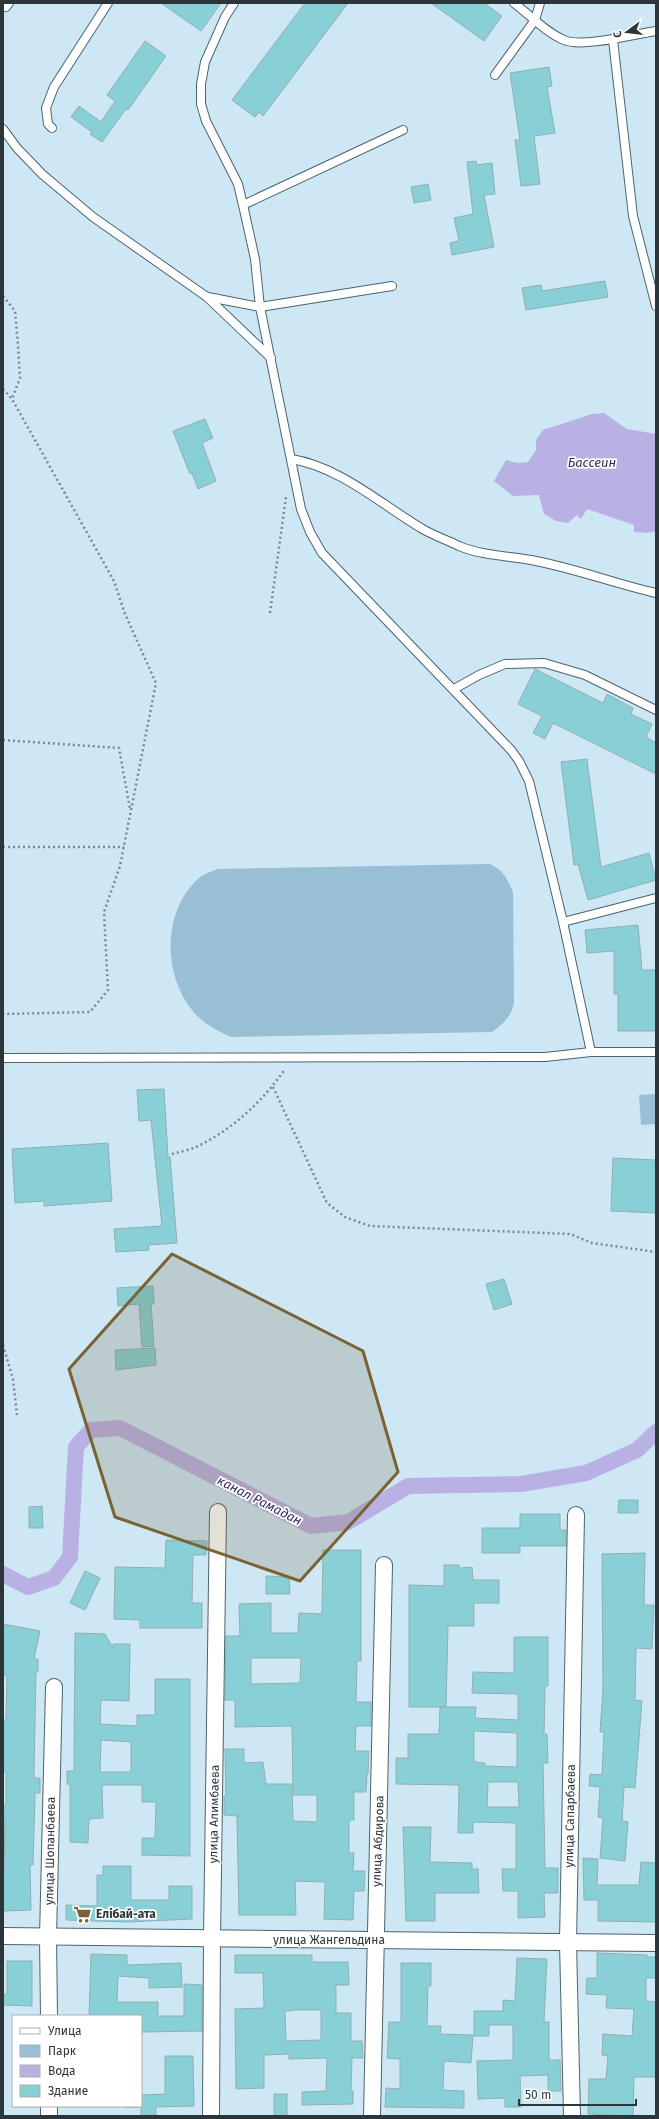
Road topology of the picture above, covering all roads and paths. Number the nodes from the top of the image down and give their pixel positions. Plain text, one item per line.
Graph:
1 (108, 3) edge
2 (234, 3) edge
3 (514, 3) edge
4 (540, 3) edge
5 (535, 20) junction
6 (656, 31) edge
7 (613, 40) junction
8 (495, 75) dead end
9 (52, 128) dead end
10 (3, 129) edge
11 (403, 130) dead end
12 (243, 205) junction
13 (392, 286) dead end
14 (3, 296) edge
15 (207, 297) junction
16 (656, 306) edge
17 (260, 307) junction
18 (272, 359) junction
19 (3, 389) edge
20 (12, 400) junction
21 (291, 459) junction
22 (287, 490) dead end
23 (656, 593) edge
24 (270, 613) dead end
25 (454, 689) junction
26 (656, 710) edge
27 (3, 740) edge
28 (130, 810) junction
29 (3, 847) edge
30 (124, 847) junction
31 (656, 898) edge
32 (563, 922) junction
33 (3, 1014) edge
34 (591, 1052) junction
35 (656, 1052) edge
36 (294, 1057) junction
37 (3, 1058) edge
38 (273, 1087) junction
39 (172, 1154) dead end
40 (656, 1252) edge
41 (3, 1344) edge
42 (17, 1415) dead end
43 (218, 1512) dead end
44 (576, 1515) dead end
45 (384, 1565) dead end
46 (54, 1687) dead end
47 (3, 1936) edge
48 (48, 1937) junction
49 (212, 1939) junction
50 (375, 1940) junction
51 (568, 1942) junction
52 (656, 1943) edge
53 (49, 2015) edge
54 (212, 2116) edge
55 (372, 2116) edge
56 (572, 2116) edge

1 - 9 lane
2 - 12 lane
3 - 5 lane
4 - 5 lane
5 - 7 lane
5 - 8 lane
6 - 7 lane
7 - 16 lane
10 - 15 lane
11 - 12 lane
12 - 17 lane
13 - 17 lane
14 - 20 path
15 - 17 lane
15 - 18 lane
17 - 18 lane
18 - 21 lane
19 - 20 path
20 - 28 path
21 - 23 lane
21 - 25 lane
22 - 24 path
25 - 26 lane
25 - 32 lane
27 - 28 path
28 - 30 path
29 - 30 path
30 - 33 path
31 - 32 lane
32 - 34 lane
34 - 35 lane
34 - 36 lane
36 - 37 lane
36 - 38 path
38 - 39 path
38 - 40 path
41 - 42 path
43 - 49 street, улица Алимбаева
44 - 51 street, улица Сапарбаева
45 - 50 street, улица Абдирова
46 - 48 street, улица Шопанбаева
47 - 48 street, улица Жангельдина
48 - 49 street, улица Жангельдина
48 - 53 street, улица Шопанбаева
49 - 50 street, улица Жангельдина
49 - 54 street, улица Алимбаева
50 - 51 street, улица Жангельдина
50 - 55 street, улица Абдирова
51 - 52 street, улица Жангельдина
51 - 56 street, улица Сапарбаева

